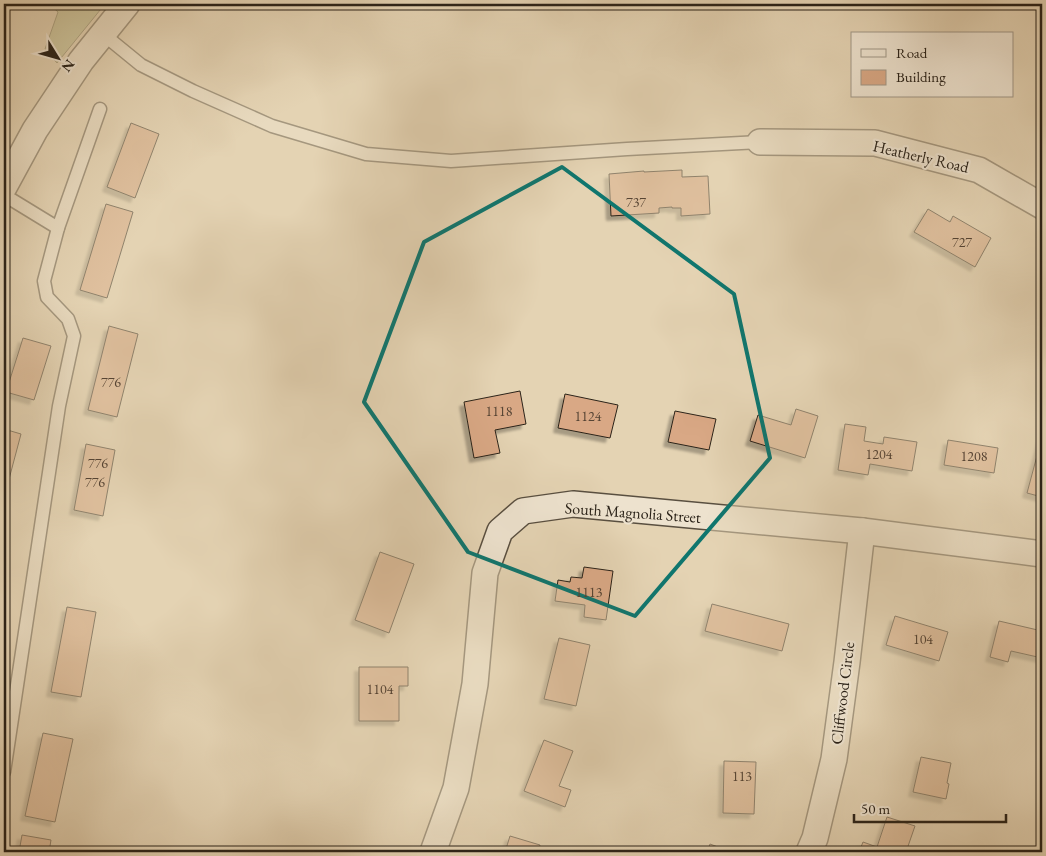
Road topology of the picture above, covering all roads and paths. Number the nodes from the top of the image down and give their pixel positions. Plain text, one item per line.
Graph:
1 (127, 4) edge
2 (102, 34) junction
3 (100, 109) dead end
4 (760, 142) joint
5 (4, 187) edge
6 (4, 195) edge
7 (1042, 206) edge
8 (58, 228) junction
9 (862, 530) junction
10 (1042, 554) edge
11 (4, 772) edge
12 (433, 852) edge
13 (809, 852) edge

1 - 2 street
2 - 4 lane
2 - 5 street
3 - 8 lane
4 - 7 street, Heatherly Road
6 - 8 lane
8 - 11 lane
9 - 10 street, South Magnolia Street
9 - 12 street, South Magnolia Street
9 - 13 street, Cliffwood Circle

